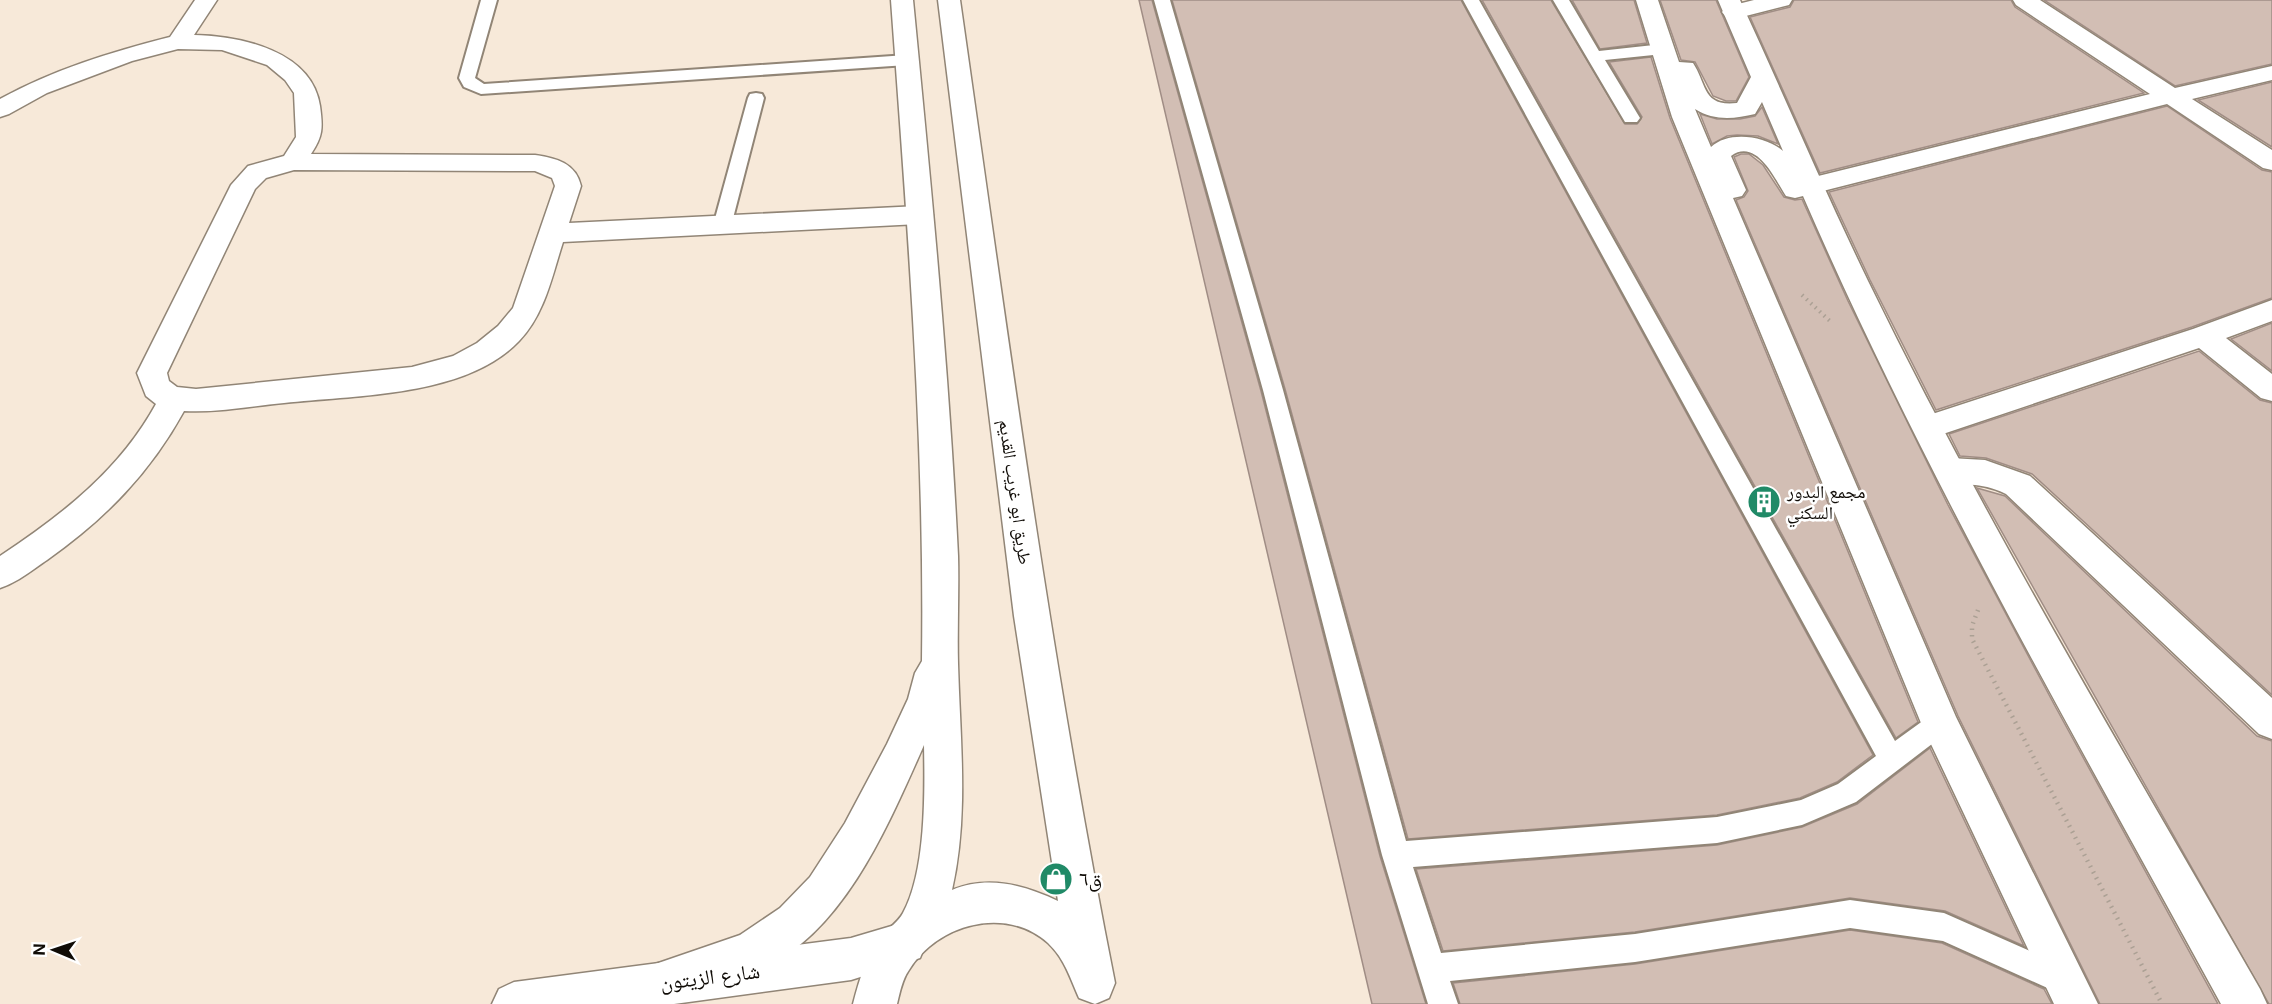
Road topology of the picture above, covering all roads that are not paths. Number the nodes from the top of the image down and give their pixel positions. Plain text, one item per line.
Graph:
1 (206, 0) edge
2 (489, 0) edge
3 (902, 0) edge
4 (949, 0) edge
5 (1162, 0) edge
6 (1471, 0) edge
7 (1561, 0) edge
8 (1647, 0) edge
9 (1664, 0) edge
10 (1781, 0) edge
11 (2024, 0) edge
12 (1732, 6) edge
13 (178, 42) junction
14 (1663, 49) junction
15 (1594, 56) junction
16 (907, 60) junction
17 (2272, 73) edge
18 (1764, 76) junction
19 (2171, 96) junction
20 (756, 98) dead end
21 (0, 109) edge
22 (1631, 118) dead end
23 (293, 162) junction
24 (2272, 162) edge
25 (1811, 186) junction
26 (919, 215) junction
27 (722, 226) junction
28 (553, 232) junction
29 (2272, 309) edge
30 (2203, 336) junction
31 (1908, 386) junction
32 (2272, 390) edge
33 (1803, 395) junction
34 (174, 400) junction
35 (1928, 427) junction
36 (1950, 471) junction
37 (0, 574) edge
38 (940, 648) junction
39 (2272, 722) edge
40 (1940, 723) junction
41 (1892, 759) junction
42 (1396, 855) junction
43 (911, 936) junction
44 (1433, 968) junction
45 (653, 985) junction
46 (2069, 992) edge
47 (1095, 993) edge
48 (514, 1004) edge
49 (875, 1004) edge
50 (1443, 1004) edge
51 (2245, 1004) edge

1 - 13 main road
2 - 16 lane
3 - 16 main road, طريق ابو غريب القديم
4 - 47 main road, طريق ابو غريب القديم
5 - 42 lane
6 - 41 lane
7 - 15 lane
8 - 14 main road
9 - 18 main road
10 - 12 main road
11 - 19 main road
12 - 18 main road
13 - 21 main road
13 - 23 main road
14 - 15 lane
14 - 33 main road
15 - 22 lane
16 - 26 main road, طريق ابو غريب القديم
17 - 19 main road
18 - 25 main road
19 - 24 main road
19 - 25 main road
20 - 27 lane
23 - 28 main road
23 - 34 main road
25 - 31 main road
26 - 27 main road
26 - 38 main road, طريق ابو غريب القديم
27 - 28 main road
28 - 34 main road
29 - 30 main road
30 - 32 main road
30 - 35 main road
31 - 33 main road
31 - 35 main road
33 - 40 main road
34 - 37 main road
35 - 36 main road
36 - 39 main road
36 - 51 main road
38 - 43 main road, طريق ابو غريب القديم
38 - 45 main road
40 - 41 lane
40 - 46 main road
41 - 42 lane
42 - 44 lane
43 - 45 main road, شارع الزيتون
43 - 47 main road, طريق ابو غريب القديم
43 - 49 main road, طريق ابو غريب القديم
44 - 46 lane
44 - 50 lane
45 - 48 main road, شارع الزيتون

